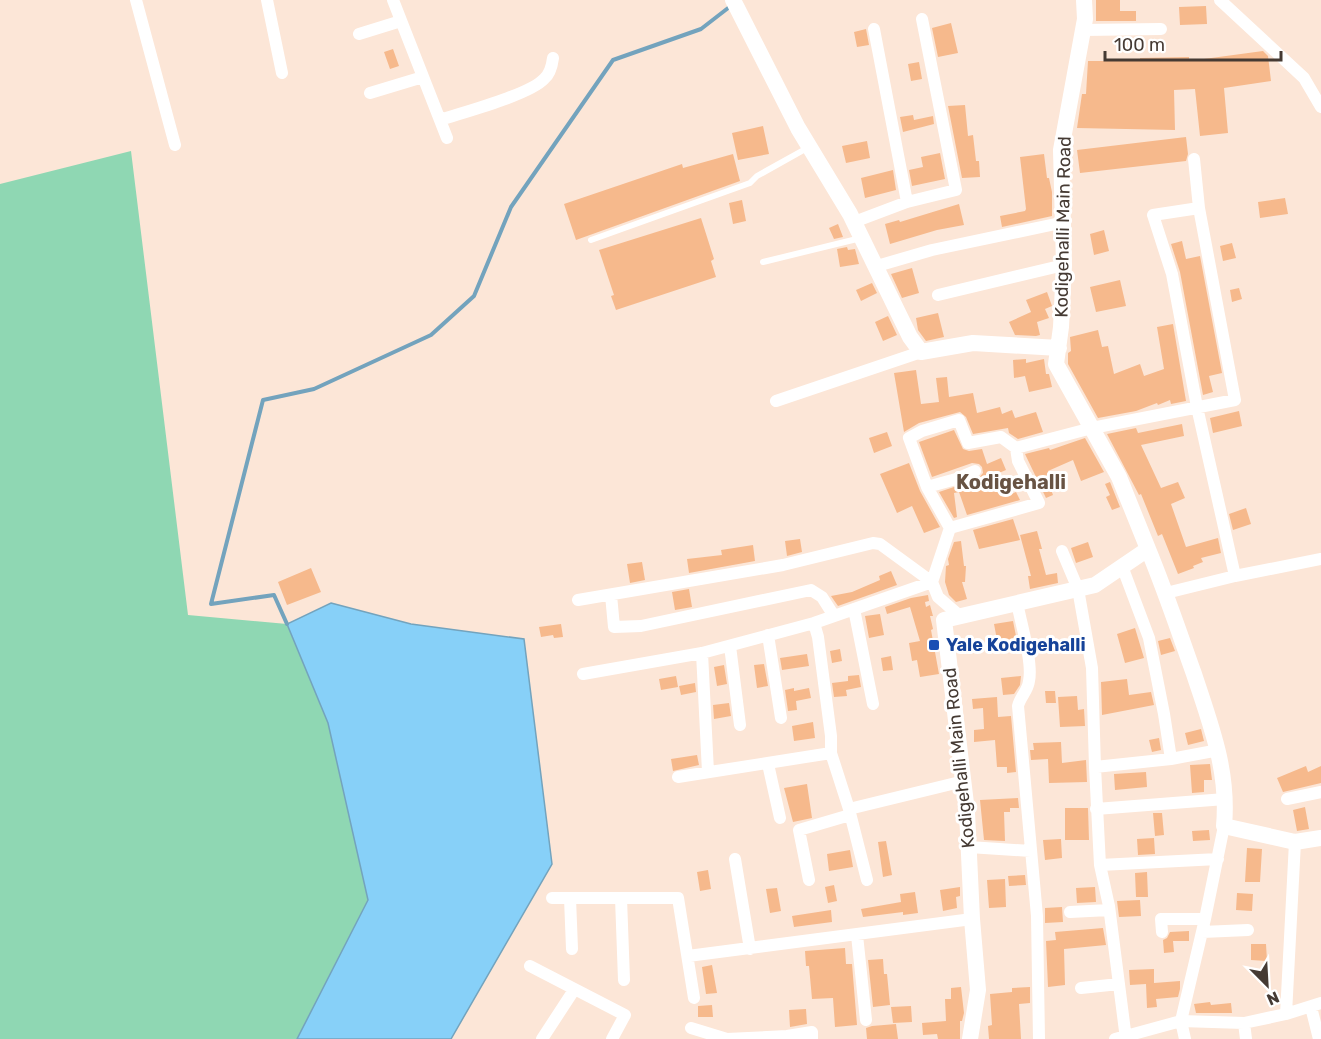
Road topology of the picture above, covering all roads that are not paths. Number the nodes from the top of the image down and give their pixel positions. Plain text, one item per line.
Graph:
1 (136, 0) edge
2 (267, 0) edge
3 (393, 0) edge
4 (1084, 0) edge
5 (1220, 0) edge
6 (735, 6) edge
7 (922, 19) dead end
8 (401, 21) junction
9 (874, 28) dead end
10 (1161, 29) dead end
11 (1082, 30) junction
12 (359, 34) dead end
13 (553, 58) dead end
14 (282, 73) dead end
15 (423, 77) junction
16 (370, 93) dead end
17 (1321, 107) edge
18 (440, 120) junction
19 (447, 138) dead end
20 (175, 145) dead end
21 (809, 146) junction
22 (1194, 159) dead end
23 (907, 202) junction
24 (1199, 208) junction
25 (854, 222) junction
26 (1065, 222) junction
27 (862, 238) junction
28 (591, 240) dead end
29 (763, 262) dead end
30 (1064, 265) junction
31 (877, 266) junction
32 (938, 296) dead end
33 (1059, 348) junction
34 (921, 352) junction
35 (776, 401) dead end
36 (1197, 407) junction
37 (1092, 428) junction
38 (1016, 448) junction
39 (975, 471) dead end
40 (927, 487) junction
41 (950, 528) junction
42 (1149, 549) junction
43 (1062, 551) dead end
44 (1321, 559) edge
45 (1122, 566) junction
46 (1235, 576) junction
47 (932, 582) junction
48 (1078, 589) junction
49 (1166, 593) junction
50 (611, 595) junction
51 (578, 600) dead end
52 (1017, 603) junction
53 (854, 609) junction
54 (834, 616) junction
55 (960, 616) junction
56 (814, 623) junction
57 (768, 635) junction
58 (730, 646) junction
59 (702, 653) junction
60 (584, 674) dead end
61 (873, 704) dead end
62 (781, 718) dead end
63 (740, 725) dead end
64 (1219, 750) junction
65 (831, 753) junction
66 (1171, 759) junction
67 (768, 764) junction
68 (1095, 767) junction
69 (708, 772) junction
70 (678, 777) dead end
71 (964, 781) junction
72 (1321, 792) edge
73 (1225, 799) junction
74 (1287, 799) dead end
75 (1096, 809) junction
76 (850, 812) junction
77 (780, 818) dead end
78 (1224, 826) junction
79 (1321, 838) edge
80 (1295, 842) junction
81 (969, 847) junction
82 (1031, 851) junction
83 (735, 859) dead end
84 (1218, 859) junction
85 (1100, 865) junction
86 (810, 880) dead end
87 (867, 880) dead end
88 (552, 898) dead end
89 (570, 898) junction
90 (621, 898) junction
91 (1109, 910) junction
92 (1070, 912) dead end
93 (972, 919) junction
94 (1205, 919) junction
95 (1248, 930) dead end
96 (1162, 932) dead end
97 (1202, 932) junction
98 (857, 935) junction
99 (750, 949) junction
100 (572, 950) dead end
101 (688, 956) junction
102 (530, 966) dead end
103 (624, 980) dead end
104 (1119, 984) junction
105 (1081, 988) dead end
106 (574, 990) junction
107 (694, 998) dead end
108 (1316, 1005) edge
109 (1286, 1014) junction
110 (866, 1020) dead end
111 (1181, 1021) junction
112 (1244, 1023) junction
113 (692, 1028) dead end
114 (787, 1038) edge
115 (1122, 1038) edge
116 (542, 1039) edge
117 (612, 1039) edge
118 (727, 1039) edge
119 (813, 1039) edge
120 (970, 1039) edge
121 (1039, 1039) edge
122 (1185, 1039) edge
123 (1246, 1039) edge
124 (1319, 1039) edge

1 - 20 street
2 - 14 street
3 - 8 street
4 - 11 street, Kodigehalli Main Road
5 - 17 street
6 - 21 street
7 - 23 street
8 - 12 street
8 - 15 street
9 - 23 street
10 - 11 street
11 - 26 street, Kodigehalli Main Road
13 - 18 street
15 - 16 street
15 - 18 street
18 - 19 street
21 - 25 street
21 - 28 lane
22 - 24 street
23 - 25 street
24 - 36 street
24 - 36 street
25 - 27 street
26 - 30 street, Kodigehalli Main Road
26 - 31 street
27 - 29 lane
27 - 31 street
30 - 32 street
30 - 33 street, Kodigehalli Main Road
31 - 34 street
33 - 34 street
33 - 37 street, Kodigehalli Main Road
34 - 35 street
36 - 37 street
36 - 46 street
37 - 38 street
37 - 42 street, Kodigehalli Main Road
38 - 40 street
38 - 41 street
39 - 40 street
40 - 41 street
41 - 47 street
42 - 45 street
42 - 49 street, Kodigehalli Main Road
43 - 48 street
44 - 46 street
45 - 48 street
45 - 66 street
46 - 49 street
47 - 50 street
47 - 53 street
47 - 55 street
48 - 52 street
48 - 68 street
49 - 64 street, Kodigehalli Main Road
50 - 51 street
50 - 54 street
52 - 55 street
52 - 82 street
53 - 54 street
53 - 61 street
54 - 56 street
55 - 71 street, Kodigehalli Main Road
56 - 57 street
56 - 65 street
57 - 58 street
57 - 62 street
58 - 59 street
58 - 63 street
59 - 60 street
59 - 69 street
64 - 66 street
64 - 73 street, Kodigehalli Main Road
65 - 67 street
65 - 76 street
66 - 68 street
67 - 69 street
67 - 77 street
68 - 75 street
69 - 70 street
71 - 76 street
71 - 81 street, Kodigehalli Main Road
72 - 74 street
73 - 75 street
73 - 78 street, Kodigehalli Main Road
75 - 85 street
76 - 86 street
76 - 87 street
78 - 80 street
78 - 84 street
79 - 80 street
80 - 109 street
81 - 82 street
81 - 93 street, Kodigehalli Main Road
82 - 121 street
83 - 99 street
84 - 85 street
84 - 94 street
85 - 91 street
88 - 89 street
89 - 90 street
89 - 100 street
90 - 101 street
90 - 103 street
91 - 92 street
91 - 104 street
93 - 98 street
93 - 120 street, Kodigehalli Main Road
94 - 96 street
94 - 97 street
95 - 97 street
97 - 111 street
98 - 99 street
98 - 110 street
99 - 101 street
101 - 107 street
102 - 106 street
104 - 105 street
104 - 115 street
106 - 116 street
106 - 117 street
108 - 109 street
108 - 124 street
109 - 112 street
111 - 112 street
111 - 115 street
111 - 122 street
112 - 123 street
113 - 118 street
114 - 118 street
114 - 119 street

